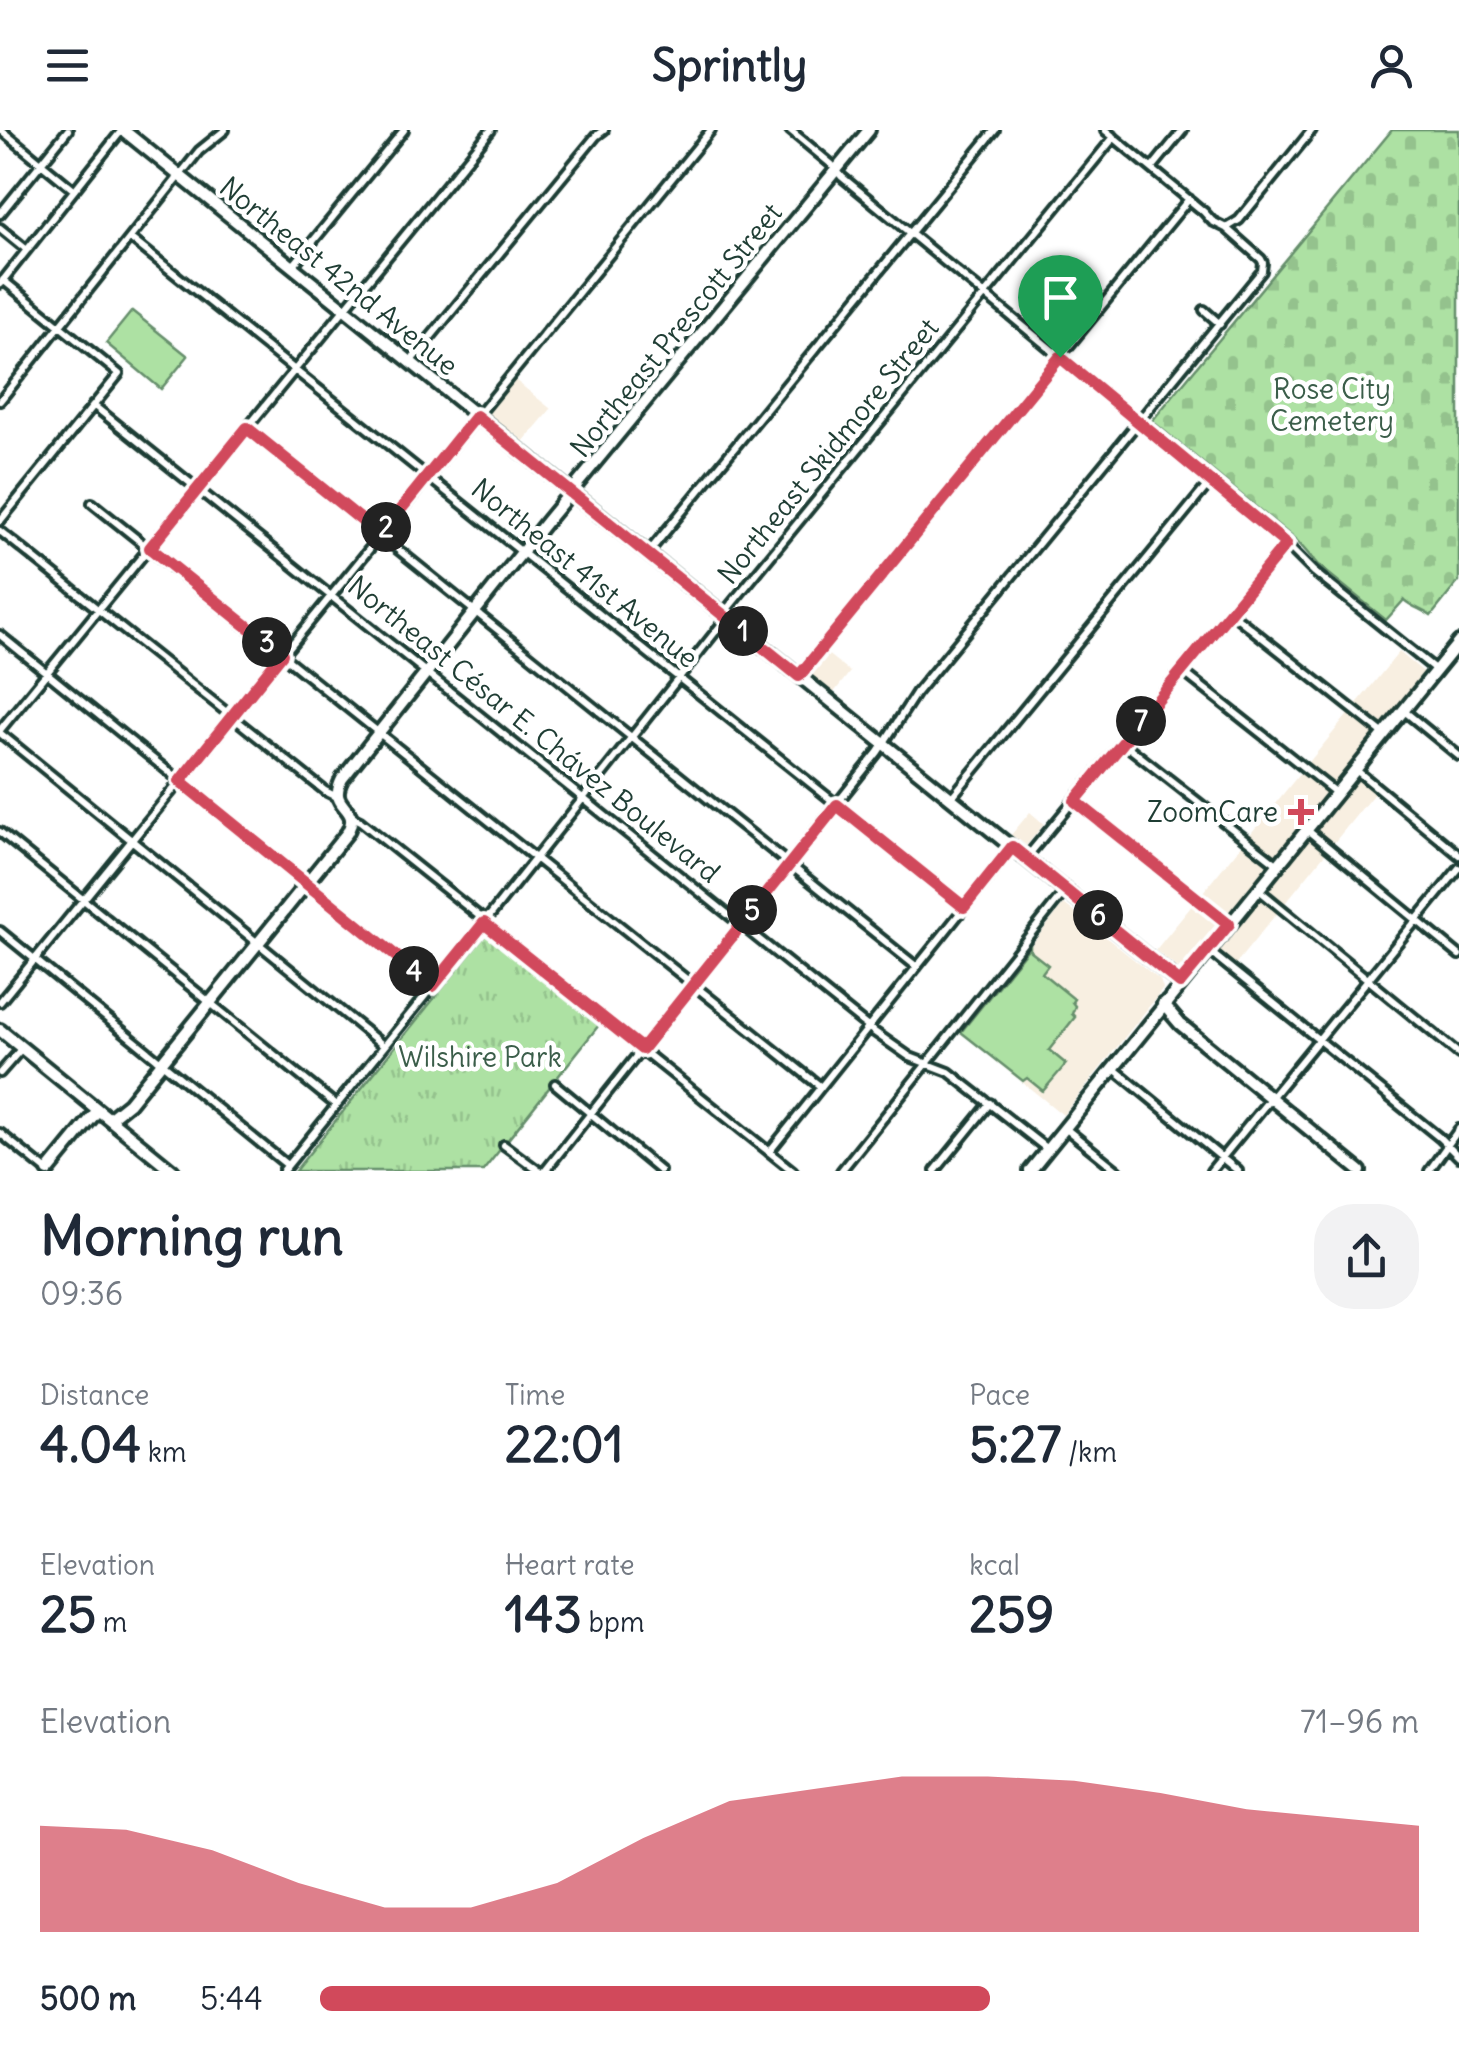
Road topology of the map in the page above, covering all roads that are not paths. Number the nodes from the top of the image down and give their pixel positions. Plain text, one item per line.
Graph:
1 (1, 130) edge
2 (68, 130) edge
3 (122, 130) edge
4 (225, 130) edge
5 (404, 130) edge
6 (491, 130) edge
7 (604, 130) edge
8 (711, 130) edge
9 (790, 130) edge
10 (869, 130) edge
11 (995, 130) edge
12 (1106, 130) edge
13 (1183, 130) edge
14 (1312, 130) edge
15 (1114, 137) junction
16 (42, 163) junction
17 (1152, 168) junction
18 (836, 170) junction
19 (180, 176) junction
20 (74, 190) junction
21 (1189, 199) junction
22 (0, 214) edge
23 (0, 228) edge
24 (1226, 228) junction
25 (910, 233) junction
26 (130, 238) junction
27 (27, 250) junction
28 (292, 266) junction
29 (2, 282) edge
30 (986, 295) junction
31 (344, 309) junction
32 (1204, 310) dead end
33 (1220, 324) junction
34 (60, 326) junction
35 (1060, 357) junction
36 (410, 362) junction
37 (295, 369) junction
38 (0, 401) edge
39 (93, 406) junction
40 (476, 416) junction
41 (1139, 421) junction
42 (247, 428) junction
43 (428, 476) junction
44 (1211, 481) junction
45 (198, 489) junction
46 (571, 493) junction
47 (92, 503) dead end
48 (0, 522) edge
49 (0, 531) edge
50 (380, 535) junction
51 (1286, 544) junction
52 (150, 548) junction
53 (522, 552) junction
54 (647, 554) junction
55 (331, 595) junction
56 (99, 609) junction
57 (475, 612) junction
58 (1230, 612) junction
59 (724, 616) junction
60 (0, 635) edge
61 (1457, 650) edge
62 (282, 654) junction
63 (1436, 670) junction
64 (1182, 671) junction
65 (47, 672) junction
66 (427, 672) junction
67 (799, 676) junction
68 (679, 678) junction
69 (1403, 710) junction
70 (232, 716) junction
71 (0, 732) edge
72 (379, 733) junction
73 (1384, 734) junction
74 (631, 738) junction
75 (1123, 742) junction
76 (883, 743) junction
77 (1459, 756) edge
78 (1355, 770) junction
79 (180, 781) junction
80 (1336, 792) junction
81 (338, 796) junction
82 (583, 798) junction
83 (951, 798) junction
84 (1075, 801) junction
85 (837, 805) junction
86 (352, 817) junction
87 (1306, 829) junction
88 (0, 832) edge
89 (131, 840) junction
90 (1012, 847) junction
91 (1459, 856) edge
92 (535, 858) junction
93 (1026, 858) junction
94 (789, 864) junction
95 (1277, 864) junction
96 (1459, 868) edge
97 (307, 884) junction
98 (1257, 889) junction
99 (1066, 890) junction
100 (83, 900) junction
101 (964, 907) junction
102 (1416, 920) junction
103 (484, 923) junction
104 (1229, 924) junction
105 (741, 925) junction
106 (0, 931) edge
107 (258, 944) junction
108 (1208, 950) junction
109 (1459, 955) edge
110 (35, 959) junction
111 (916, 967) junction
112 (1368, 979) junction
113 (1180, 983) junction
114 (693, 984) junction
115 (433, 986) junction
116 (0, 1002) edge
117 (210, 1003) junction
118 (1163, 1004) junction
119 (868, 1027) junction
120 (0, 1030) edge
121 (1319, 1039) junction
122 (384, 1046) junction
123 (22, 1048) junction
124 (642, 1049) junction
125 (1459, 1054) edge
126 (161, 1063) junction
127 (927, 1063) junction
128 (1112, 1068) junction
129 (0, 1073) edge
130 (554, 1084) dead end
131 (821, 1087) junction
132 (1271, 1098) junction
133 (990, 1103) junction
134 (336, 1105) junction
135 (98, 1110) junction
136 (590, 1114) junction
137 (109, 1119) junction
138 (1064, 1128) junction
139 (1459, 1129) edge
140 (0, 1133) edge
141 (504, 1145) dead end
142 (1448, 1145) junction
143 (1048, 1149) junction
144 (769, 1152) junction
145 (1459, 1157) edge
146 (1222, 1158) junction
147 (285, 1168) edge
148 (47, 1171) edge
149 (173, 1171) edge
150 (542, 1171) edge
151 (660, 1171) edge
152 (792, 1171) edge
153 (841, 1171) edge
154 (935, 1171) edge
155 (1030, 1171) edge
156 (1118, 1171) edge
157 (1211, 1171) edge
158 (1238, 1171) edge
159 (1360, 1171) edge
160 (1429, 1171) edge

1 - 16 street
2 - 16 street
3 - 19 street, Northeast 42nd Avenue
3 - 20 street
4 - 19 street
5 - 28 street
6 - 31 street
7 - 36 street
8 - 40 street
9 - 18 street
10 - 18 street, Northeast Prescott Street
11 - 25 street
12 - 15 street
13 - 17 street
14 - 24 street
15 - 17 street
15 - 30 street, Northeast Skidmore Street
16 - 20 street
16 - 22 street
17 - 21 street
18 - 25 street
18 - 46 street, Northeast Prescott Street
19 - 26 street
19 - 28 street, Northeast 42nd Avenue
20 - 27 street
21 - 24 street
21 - 35 street
23 - 27 street
24 - 33 street
25 - 30 street
25 - 54 street
26 - 34 street
26 - 37 street, Northeast 41st Avenue
27 - 29 street
28 - 31 street, Northeast 42nd Avenue
29 - 34 street
30 - 35 street
30 - 59 street, Northeast Skidmore Street
31 - 36 street, Northeast 42nd Avenue
31 - 37 street
32 - 33 street
33 - 41 street
34 - 38 street
34 - 39 street
35 - 41 street
35 - 67 street
36 - 40 street, Northeast 42nd Avenue
37 - 42 street
37 - 43 street, Northeast 41st Avenue
39 - 45 street, Northeast César E. Chávez Boulevard
39 - 48 street
40 - 43 street
40 - 46 street, Northeast 42nd Avenue
41 - 44 street
41 - 76 street
42 - 45 street
42 - 50 street
43 - 50 street
43 - 53 street, Northeast 41st Avenue
44 - 51 street
44 - 83 street
45 - 52 street
45 - 55 street, Northeast César E. Chávez Boulevard
46 - 53 street, Northeast Prescott Street
46 - 54 street, Northeast 42nd Avenue
47 - 52 street
49 - 56 street
50 - 55 street
50 - 57 street
51 - 58 street
51 - 63 street
52 - 56 street
52 - 62 street
53 - 57 street, Northeast Prescott Street
53 - 68 street, Northeast 41st Avenue
54 - 59 street, Northeast 42nd Avenue
55 - 62 street
55 - 66 street, Northeast César E. Chávez Boulevard
56 - 65 street
56 - 70 street
57 - 66 street, Northeast Prescott Street
57 - 74 street
58 - 64 street
58 - 73 street
59 - 67 street, Northeast 42nd Avenue
59 - 68 street, Northeast Skidmore Street
60 - 65 street
61 - 63 street
62 - 70 street
62 - 72 street
63 - 69 street
64 - 75 street
64 - 80 street
65 - 71 street
65 - 79 street
66 - 72 street, Northeast Prescott Street
66 - 82 street, Northeast César E. Chávez Boulevard
67 - 76 street, Northeast 42nd Avenue
68 - 74 street, Northeast Skidmore Street
68 - 85 street, Northeast 41st Avenue
69 - 73 street
69 - 77 street
70 - 79 street
70 - 81 street
71 - 89 street
72 - 81 street, Northeast Prescott Street
72 - 92 street
73 - 78 street
74 - 82 street, Northeast Skidmore Street
74 - 94 street
75 - 84 street
75 - 95 street
76 - 83 street, Northeast 42nd Avenue
76 - 85 street
78 - 80 street
78 - 91 street
79 - 89 street
79 - 97 street
80 - 87 street
81 - 86 street
82 - 92 street, Northeast Skidmore Street
82 - 105 street, Northeast César E. Chávez Boulevard
83 - 90 street, Northeast 42nd Avenue
84 - 93 street
84 - 104 street
85 - 94 street
85 - 101 street, Northeast 41st Avenue
86 - 97 street
86 - 103 street
87 - 95 street
87 - 102 street
88 - 100 street
89 - 100 street
89 - 107 street
90 - 93 street, Northeast 42nd Avenue
90 - 101 street
92 - 103 street, Northeast Skidmore Street
92 - 114 street
93 - 99 street, Northeast 42nd Avenue
94 - 105 street
94 - 111 street
95 - 98 street
96 - 102 street
97 - 107 street
97 - 115 street
98 - 104 street
98 - 112 street
99 - 113 street, Northeast 42nd Avenue
99 - 127 street
100 - 110 street
100 - 117 street
101 - 111 street
102 - 109 street
102 - 112 street
103 - 115 street, Northeast Skidmore Street
103 - 124 street
104 - 108 street
105 - 114 street
105 - 119 street, Northeast César E. Chávez Boulevard
106 - 110 street
107 - 117 street
107 - 122 street
108 - 113 street
108 - 121 street
110 - 116 street
110 - 126 street
111 - 119 street
112 - 121 street
112 - 125 street
113 - 118 street
114 - 124 street
114 - 131 street
115 - 122 street, Northeast Skidmore Street
117 - 126 street
117 - 134 street
118 - 128 street
118 - 132 street
119 - 127 street, Northeast César E. Chávez Boulevard
119 - 131 street
120 - 123 street
121 - 132 street
121 - 142 street
122 - 134 street, Northeast Skidmore Street
123 - 129 street
123 - 135 street
124 - 136 street
124 - 144 street
126 - 137 street
126 - 147 street
127 - 133 street, Northeast César E. Chávez Boulevard
127 - 153 street
128 - 138 street
128 - 146 street
130 - 136 street
131 - 144 street
132 - 146 street
132 - 159 street
133 - 143 street, Northeast César E. Chávez Boulevard
133 - 154 street
134 - 147 street, Northeast Skidmore Street
135 - 137 street
135 - 148 street
136 - 150 street
136 - 151 street
137 - 149 street
138 - 143 street
138 - 156 street
139 - 142 street
140 - 148 street
141 - 150 street
142 - 145 street
142 - 160 street
143 - 155 street
144 - 152 street
146 - 157 street
146 - 158 street

